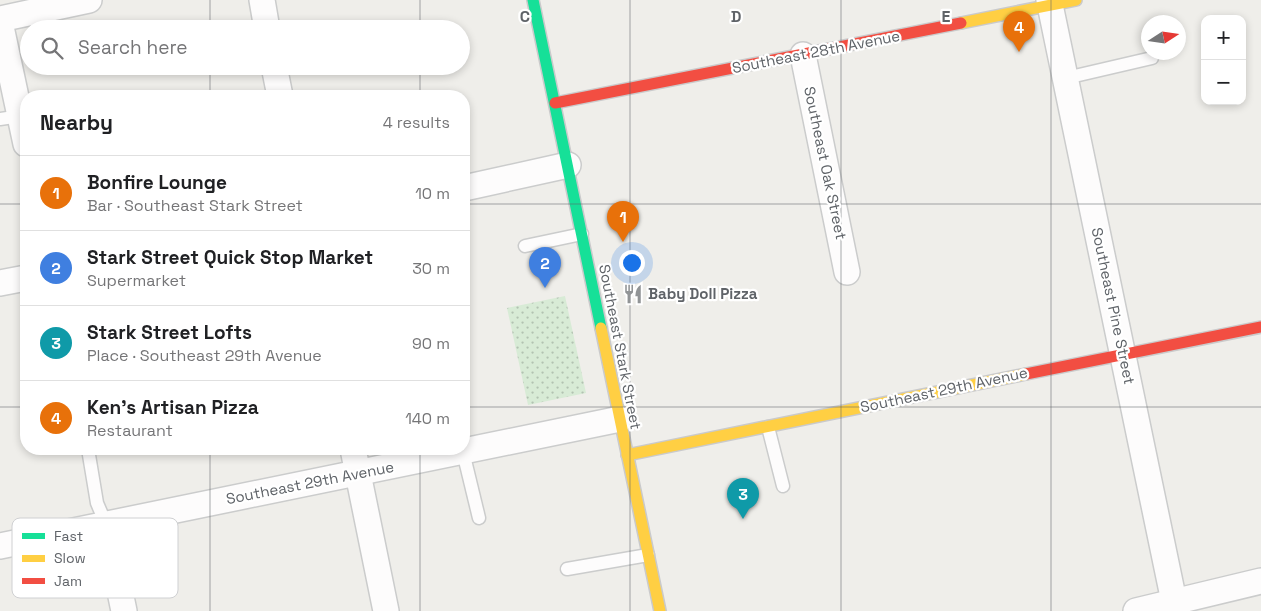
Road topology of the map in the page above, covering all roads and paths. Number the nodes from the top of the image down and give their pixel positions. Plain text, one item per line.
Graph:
1 (89, 0) edge
2 (262, 0) edge
3 (533, 0) edge
4 (1076, 0) edge
5 (1050, 3) edge
6 (0, 20) edge
7 (265, 20) edge
8 (803, 55) junction
9 (1143, 60) edge
10 (276, 75) edge
11 (1066, 78) junction
12 (279, 90) edge
13 (555, 103) junction
14 (10, 118) edge
15 (20, 134) edge
16 (568, 166) junction
17 (470, 187) edge
18 (582, 234) junction
19 (525, 246) dead end
20 (847, 272) dead end
21 (20, 279) edge
22 (0, 283) edge
23 (1261, 327) edge
24 (1122, 354) junction
25 (620, 420) junction
26 (768, 426) junction
27 (470, 451) edge
28 (89, 455) edge
29 (354, 455) edge
30 (449, 455) edge
31 (464, 455) edge
32 (627, 455) junction
33 (358, 474) junction
34 (783, 486) dead end
35 (104, 518) edge
36 (136, 518) edge
37 (479, 518) dead end
38 (648, 554) junction
39 (566, 569) dead end
40 (1261, 581) edge
41 (121, 598) edge
42 (1175, 606) edge
43 (124, 611) edge
44 (386, 611) edge
45 (660, 611) edge
46 (1136, 611) edge

1 - 6 street
2 - 7 street
3 - 13 street, Southeast Stark Street
4 - 5 street, Southeast 28th Avenue
5 - 8 street, Southeast 28th Avenue
5 - 11 street, Southeast Pine Street
6 - 14 street
8 - 13 street, Southeast 28th Avenue
8 - 20 street, Southeast Oak Street
9 - 11 lane
10 - 12 street
11 - 24 street, Southeast Pine Street
13 - 16 street, Southeast Stark Street
14 - 15 street
16 - 17 street
16 - 18 street, Southeast Stark Street
18 - 19 lane
18 - 25 street, Southeast Stark Street
21 - 22 street
23 - 24 street, Southeast 29th Avenue
24 - 26 street, Southeast 29th Avenue
24 - 42 street, Southeast Pine Street
25 - 27 street, Southeast 29th Avenue
25 - 32 street, Southeast Stark Street
26 - 32 street, Southeast 29th Avenue
26 - 34 lane
28 - 35 lane
29 - 33 street
30 - 33 street, Southeast 29th Avenue
31 - 37 lane
32 - 38 street, Southeast Stark Street
33 - 36 street, Southeast 29th Avenue
33 - 44 street
38 - 39 lane
38 - 45 street, Southeast Stark Street
40 - 42 street
41 - 43 street
42 - 46 street

